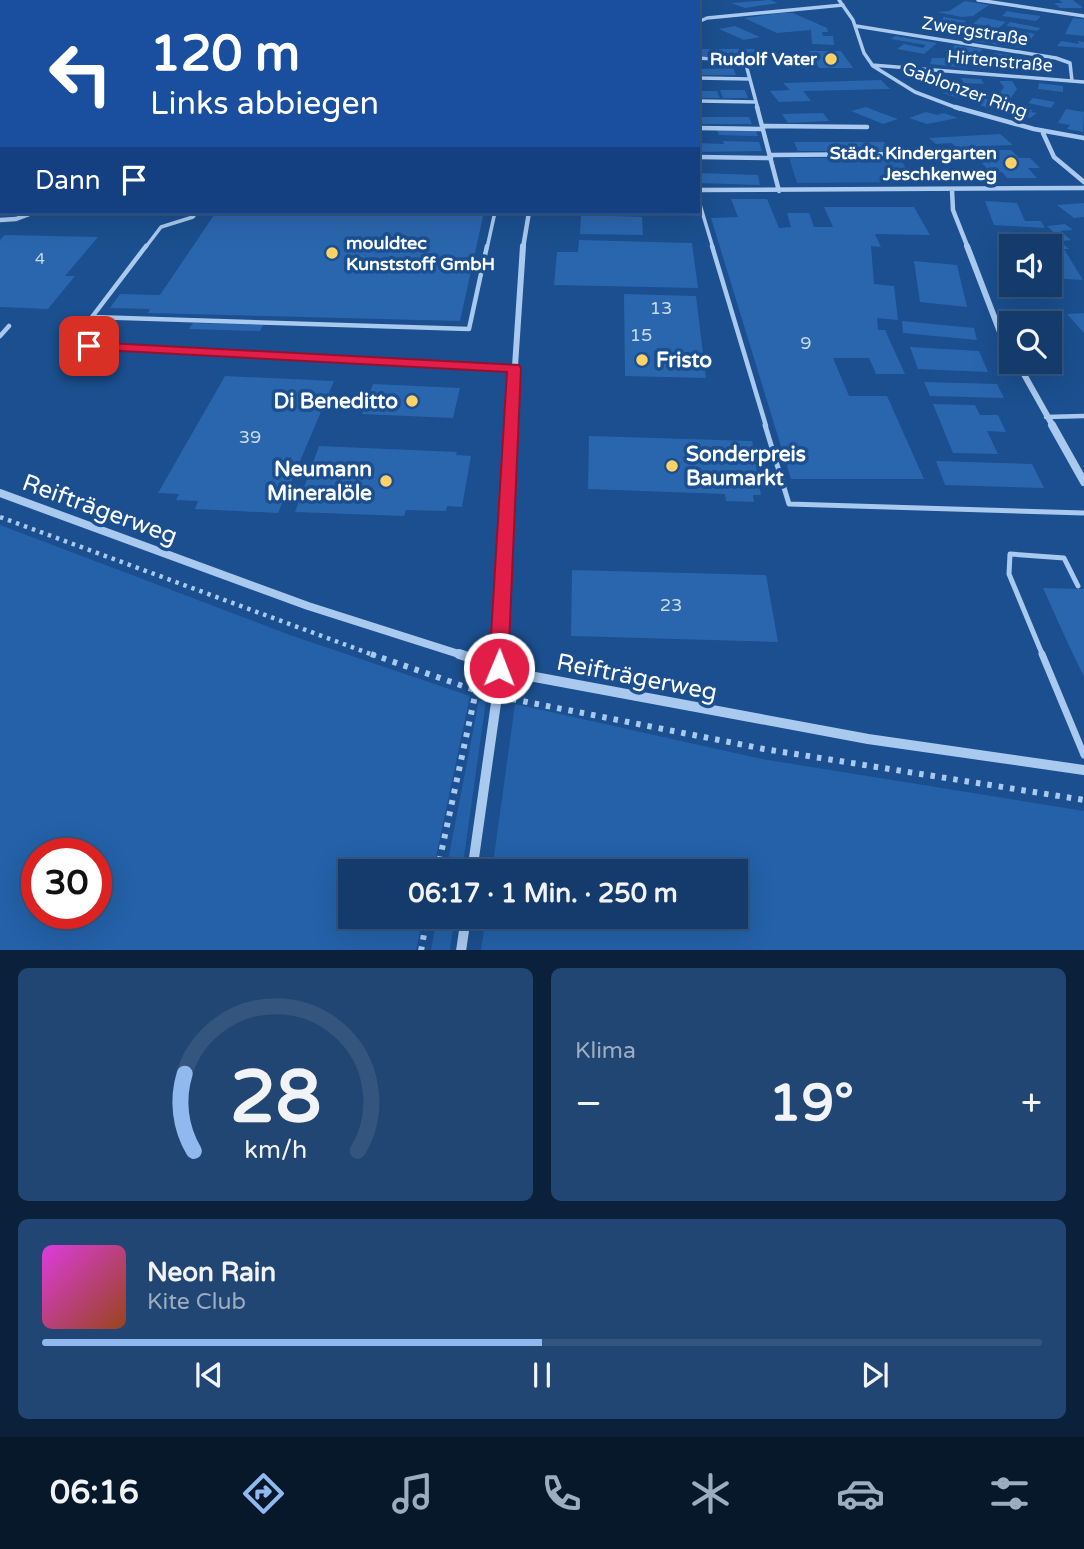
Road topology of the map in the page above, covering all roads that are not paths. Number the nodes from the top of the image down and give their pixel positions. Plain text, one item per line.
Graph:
1 (839, 0) edge
2 (978, 0) edge
3 (844, 5) junction
4 (700, 16) edge
5 (1084, 16) edge
6 (707, 18) junction
7 (700, 21) edge
8 (856, 26) junction
9 (700, 58) edge
10 (872, 65) junction
11 (700, 78) edge
12 (750, 79) junction
13 (1072, 81) junction
14 (1084, 82) edge
15 (700, 102) edge
16 (756, 102) junction
17 (764, 127) junction
18 (867, 127) dead end
19 (700, 128) edge
20 (1043, 133) junction
21 (1084, 138) edge
22 (902, 154) dead end
23 (771, 156) junction
24 (700, 157) edge
25 (1084, 182) edge
26 (1084, 188) edge
27 (700, 190) edge
28 (952, 190) junction
29 (779, 191) junction
30 (700, 205) edge
31 (30, 214) edge
32 (195, 214) edge
33 (495, 214) edge
34 (529, 214) edge
35 (0, 220) edge
36 (9, 326) dead end
37 (999, 329) edge
38 (0, 336) edge
39 (62, 345) dead end
40 (514, 368) junction
41 (1023, 374) edge
42 (1084, 416) edge
43 (1046, 417) junction
44 (1084, 482) edge
45 (0, 493) edge
46 (1084, 513) edge
47 (1078, 586) dead end
48 (499, 668) junction
49 (1084, 755) edge
50 (1084, 769) edge
51 (474, 859) edge
52 (464, 929) edge
53 (461, 950) edge

1 - 3 street, Gablonzer Ring
2 - 5 street
3 - 6 street
3 - 8 street, Gablonzer Ring
4 - 6 street
6 - 7 street
8 - 10 street, Gablonzer Ring
8 - 13 street, Zwergstraße
9 - 12 street
10 - 13 street, Hirtenstraße
10 - 20 street, Gablonzer Ring
11 - 12 street
12 - 16 street
13 - 14 street, Hirtenstraße
15 - 16 street
16 - 17 street
17 - 18 street
17 - 19 street
17 - 23 street
20 - 21 street, Gablonzer Ring
20 - 25 street
22 - 23 street
23 - 24 street
23 - 29 street
26 - 28 street
27 - 29 street
28 - 29 street
28 - 37 street
30 - 46 lane
31 - 35 street
32 - 33 lane
34 - 40 street
36 - 38 lane
39 - 40 lane
40 - 48 street
41 - 43 street
42 - 43 lane
43 - 44 street
45 - 48 street, Reifträgerweg
47 - 49 lane
48 - 50 street, Reifträgerweg
48 - 51 street
52 - 53 street

